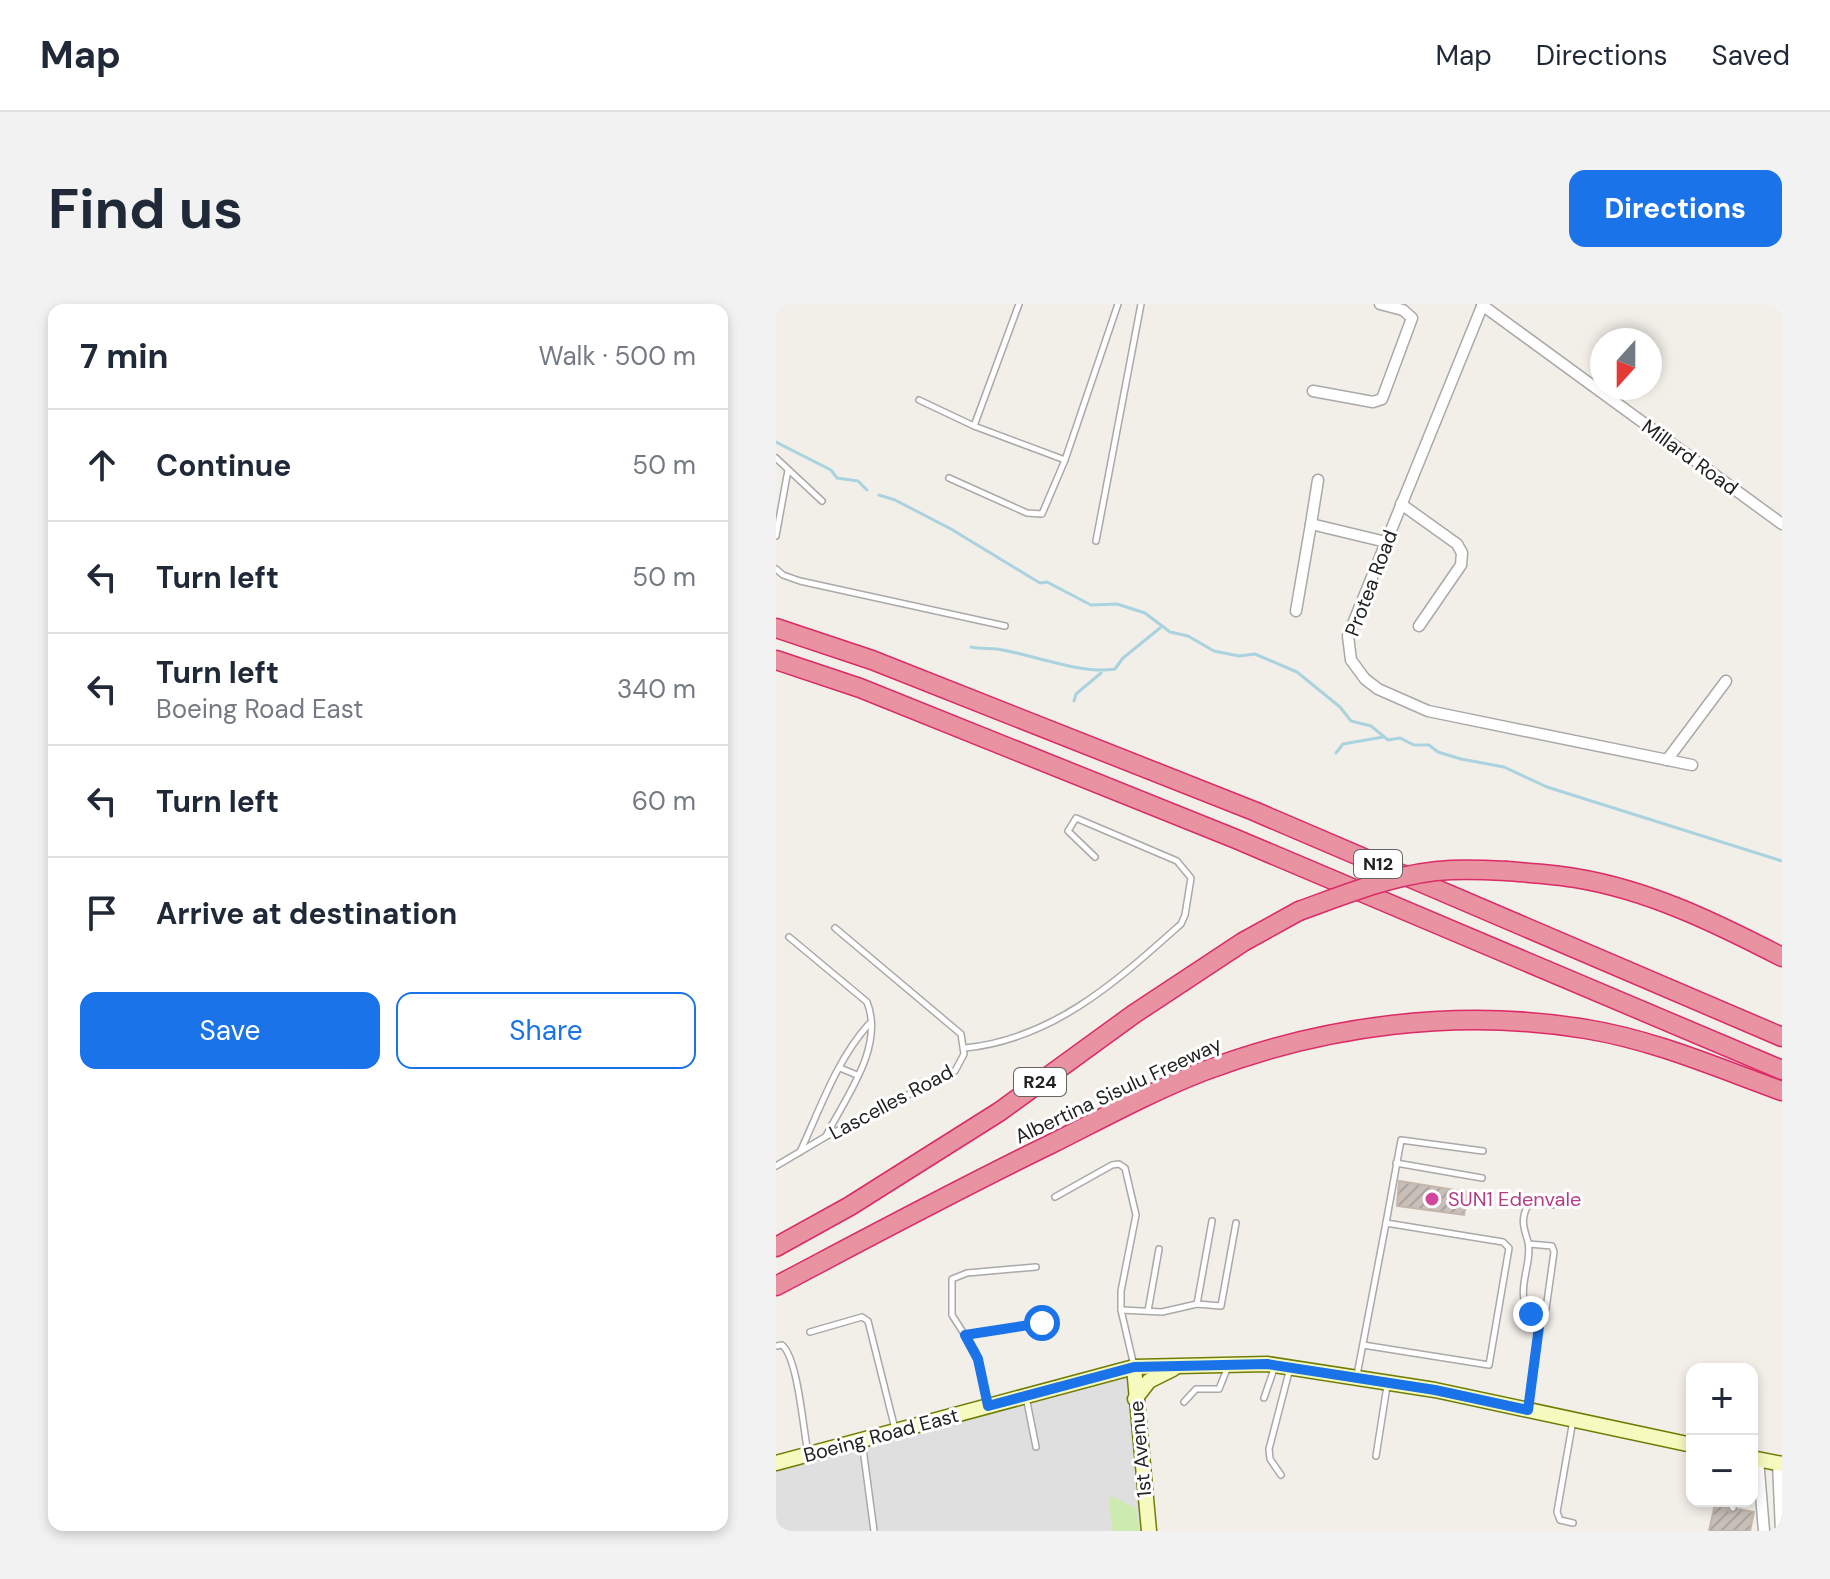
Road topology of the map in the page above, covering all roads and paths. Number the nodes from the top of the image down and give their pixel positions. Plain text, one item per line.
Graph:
1 (1019, 304) edge
2 (1118, 304) edge
3 (1141, 304) edge
4 (1380, 304) edge
5 (1482, 305) edge
6 (1313, 391) dead end
7 (919, 400) dead end
8 (974, 426) junction
9 (776, 458) edge
10 (1065, 460) junction
11 (788, 470) junction
12 (949, 478) dead end
13 (1318, 480) dead end
14 (822, 501) dead end
15 (1401, 504) junction
16 (1311, 524) junction
17 (1782, 524) edge
18 (776, 536) edge
19 (1096, 541) dead end
20 (1386, 542) junction
21 (776, 569) edge
22 (1296, 611) dead end
23 (1005, 626) dead end
24 (1419, 626) dead end
25 (776, 628) edge
26 (776, 660) edge
27 (1726, 681) dead end
28 (1667, 760) junction
29 (1692, 765) dead end
30 (1095, 857) dead end
31 (835, 928) dead end
32 (789, 937) dead end
33 (1782, 957) edge
34 (870, 1022) junction
35 (1782, 1037) edge
36 (965, 1048) junction
37 (840, 1068) junction
38 (1782, 1070) edge
39 (857, 1075) junction
40 (1782, 1091) edge
41 (825, 1137) junction
42 (1483, 1151) dead end
43 (800, 1153) junction
44 (1396, 1163) junction
45 (776, 1166) edge
46 (1482, 1178) dead end
47 (1055, 1197) dead end
48 (1552, 1205) dead end
49 (1212, 1221) dead end
50 (1236, 1223) dead end
51 (1386, 1223) junction
52 (1529, 1244) junction
53 (776, 1247) edge
54 (1159, 1249) dead end
55 (1036, 1267) dead end
56 (776, 1286) edge
57 (1197, 1304) junction
58 (1121, 1310) junction
59 (1148, 1311) junction
60 (1540, 1319) junction
61 (1042, 1323) dead end
62 (810, 1332) dead end
63 (965, 1335) junction
64 (1363, 1345) junction
65 (776, 1346) edge
66 (1228, 1364) junction
67 (1185, 1365) junction
68 (1283, 1366) junction
69 (1134, 1367) junction
70 (1357, 1378) junction
71 (1388, 1383) junction
72 (1026, 1396) junction
73 (1264, 1398) dead end
74 (1135, 1399) junction
75 (1184, 1402) dead end
76 (988, 1406) junction
77 (1528, 1410) junction
78 (1574, 1419) junction
79 (895, 1430) junction
80 (862, 1440) junction
81 (1686, 1444) edge
82 (1036, 1447) dead end
83 (809, 1455) junction
84 (1376, 1456) dead end
85 (1758, 1459) edge
86 (776, 1463) edge
87 (1780, 1464) edge
88 (1281, 1475) dead end
89 (1757, 1507) edge
90 (1781, 1516) edge
91 (1758, 1518) junction
92 (1573, 1523) dead end
93 (874, 1531) edge
94 (1149, 1531) edge
95 (1764, 1531) edge
96 (1781, 1531) edge

1 - 8 lane
2 - 10 lane
3 - 19 lane
4 - 6 street
5 - 15 street, Protea Road
5 - 17 street, Millard Road
7 - 8 lane
8 - 10 lane
9 - 11 lane
10 - 12 lane
11 - 14 lane
11 - 18 lane
13 - 16 street
15 - 20 street, Protea Road
15 - 24 street
16 - 20 street
16 - 22 street
20 - 28 street, Protea Road
21 - 23 lane
25 - 35 highway, N12
26 - 38 highway, N12
27 - 28 street
28 - 29 street, Protea Road
30 - 36 lane
31 - 36 lane, Lascelles Road
32 - 34 lane
33 - 53 highway, Albertina Sisulu Freeway / R24, bridge
34 - 37 lane
34 - 39 lane
36 - 41 lane, Lascelles Road
37 - 39 lane
37 - 43 lane
39 - 41 lane
40 - 56 highway, Albertina Sisulu Freeway
41 - 43 lane, Lascelles Road
42 - 44 lane
43 - 45 lane, Lascelles Road
44 - 46 lane
44 - 51 lane
47 - 58 lane
48 - 52 lane
49 - 57 lane
50 - 57 lane
51 - 64 lane
51 - 64 lane
52 - 60 lane
52 - 60 lane
54 - 59 lane
55 - 63 lane
57 - 59 lane
58 - 59 lane
58 - 69 lane
60 - 77 lane
61 - 63 lane
62 - 79 lane
63 - 76 lane
64 - 70 lane
65 - 83 lane
66 - 67 main road, Boeing Road East
66 - 68 main road, Boeing Road East
66 - 75 lane
67 - 69 main road, Boeing Road East
67 - 74 main road
68 - 70 main road, Boeing Road East
68 - 73 lane
68 - 88 lane
69 - 72 main road, Boeing Road East
69 - 74 main road, 1st Avenue
70 - 71 main road, Boeing Road East
71 - 77 main road, Boeing Road East
71 - 84 lane
72 - 76 main road, Boeing Road East
72 - 82 lane
74 - 94 main road, 1st Avenue
76 - 79 main road, Boeing Road East
77 - 78 main road, Boeing Road East
78 - 81 main road, Boeing Road East
78 - 92 lane
79 - 80 main road, Boeing Road East
80 - 83 main road, Boeing Road East
80 - 93 lane
83 - 86 main road, Boeing Road East
85 - 87 main road
87 - 90 street
89 - 91 street
90 - 91 street
90 - 96 street
91 - 95 street

